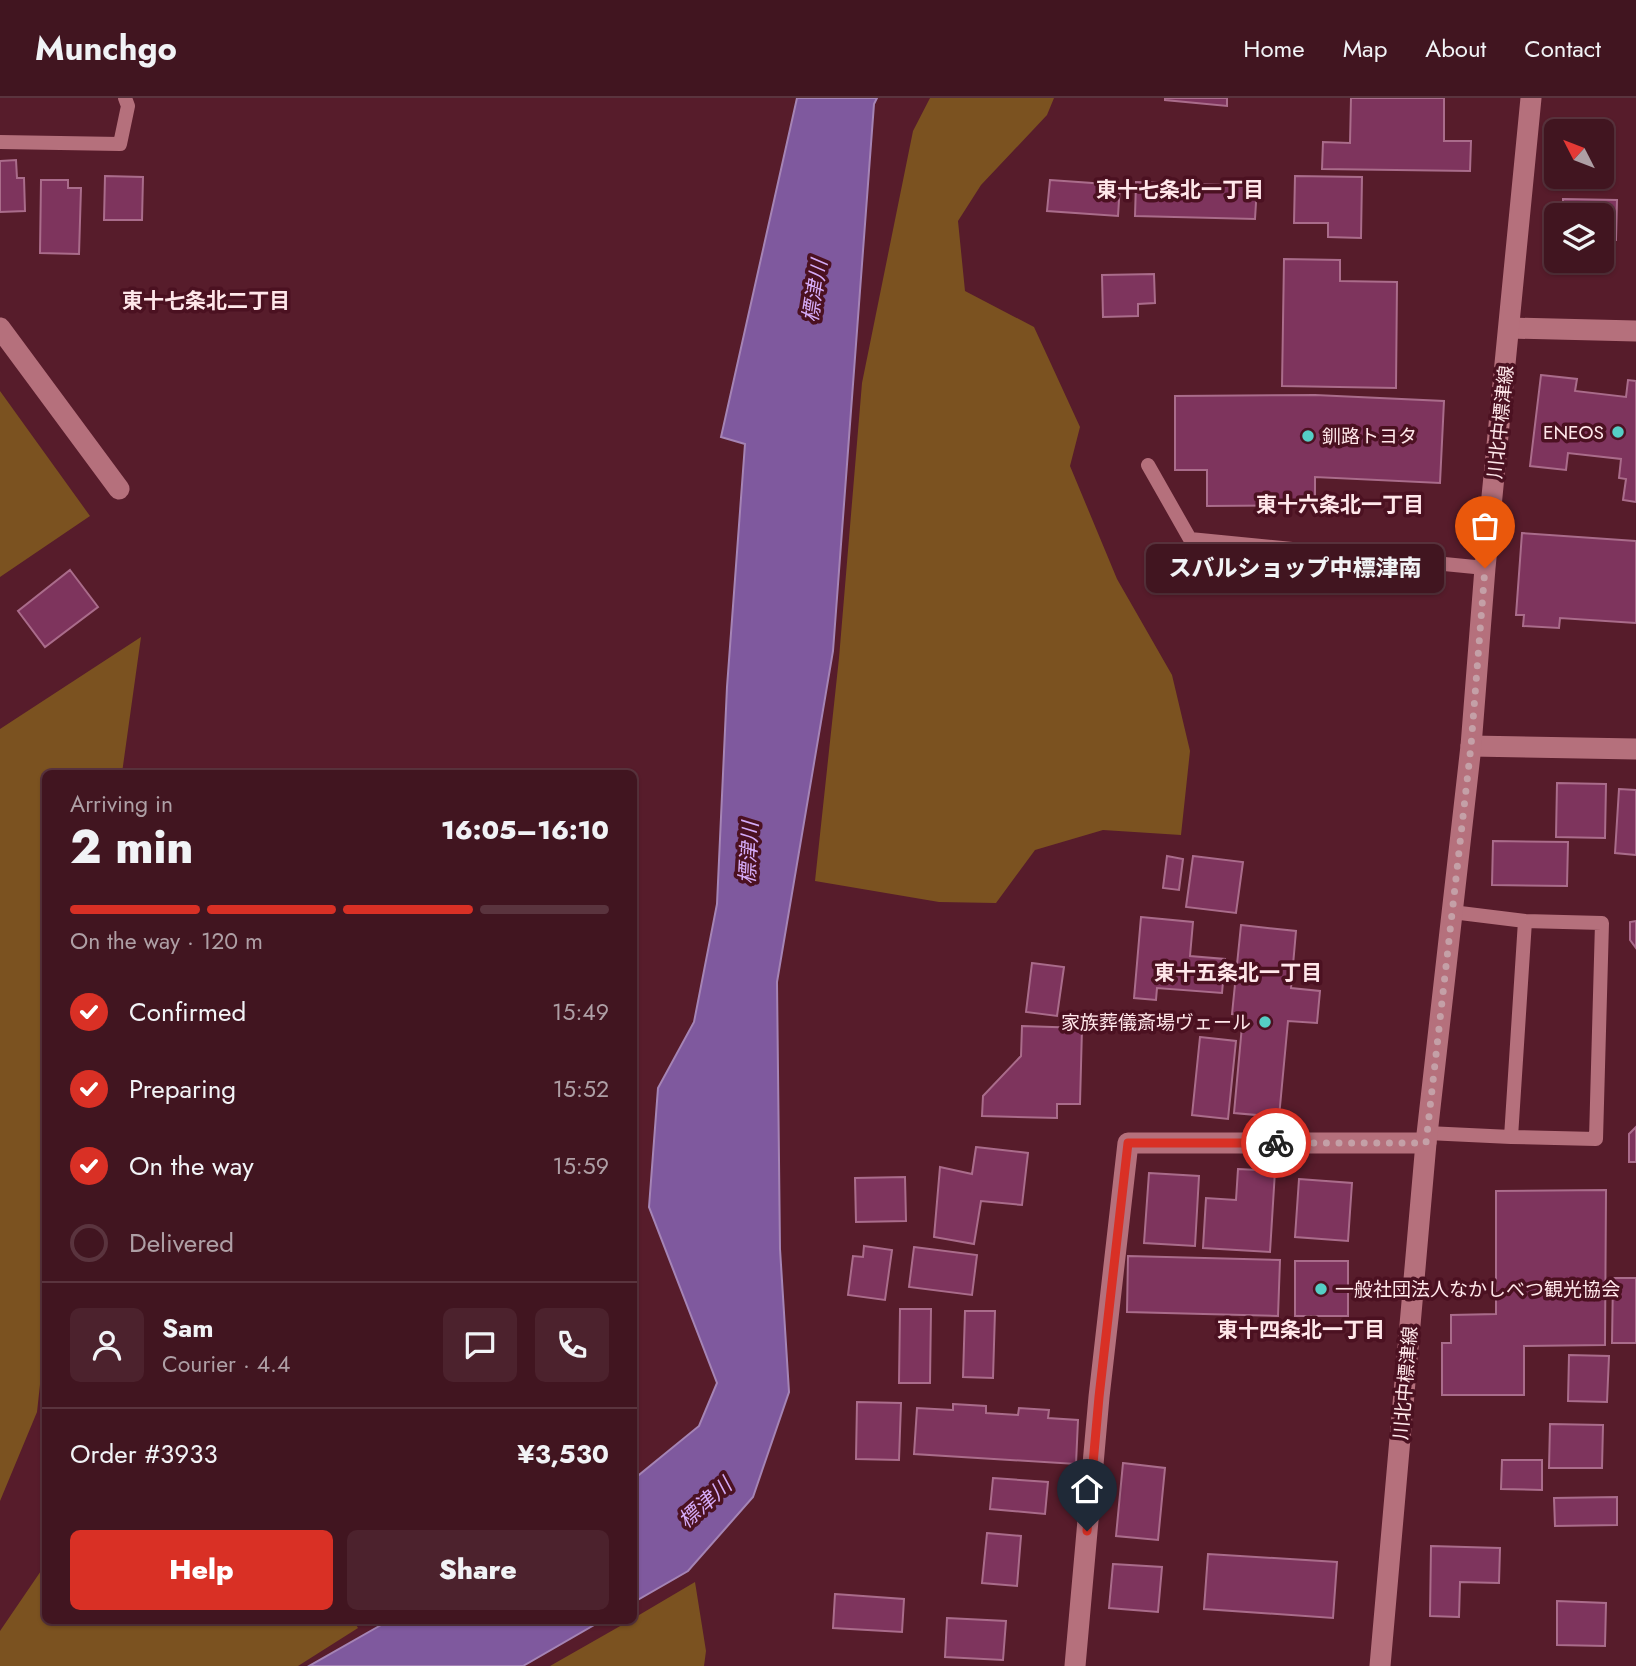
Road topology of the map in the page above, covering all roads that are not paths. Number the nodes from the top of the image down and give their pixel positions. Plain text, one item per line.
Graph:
1 (125, 98) edge
2 (1531, 98) edge
3 (0, 142) edge
4 (0, 328) edge
5 (1510, 328) junction
6 (1636, 331) edge
7 (1148, 465) dead end
8 (118, 489) dead end
9 (1485, 568) junction
10 (1471, 746) junction
11 (1636, 749) edge
12 (1452, 912) junction
13 (1525, 921) junction
14 (1511, 1137) junction
15 (1426, 1138) junction
16 (1075, 1666) edge
17 (1380, 1666) edge

1 - 3 lane
2 - 5 main road, 川北中標津線
4 - 8 main road
5 - 6 main road
5 - 9 main road, 川北中標津線
7 - 9 lane
9 - 10 main road, 川北中標津線
10 - 11 main road
10 - 12 main road, 川北中標津線
12 - 13 lane
12 - 15 main road, 川北中標津線
13 - 14 lane
13 - 14 lane
14 - 15 lane
15 - 16 main road
15 - 17 main road, 川北中標津線

